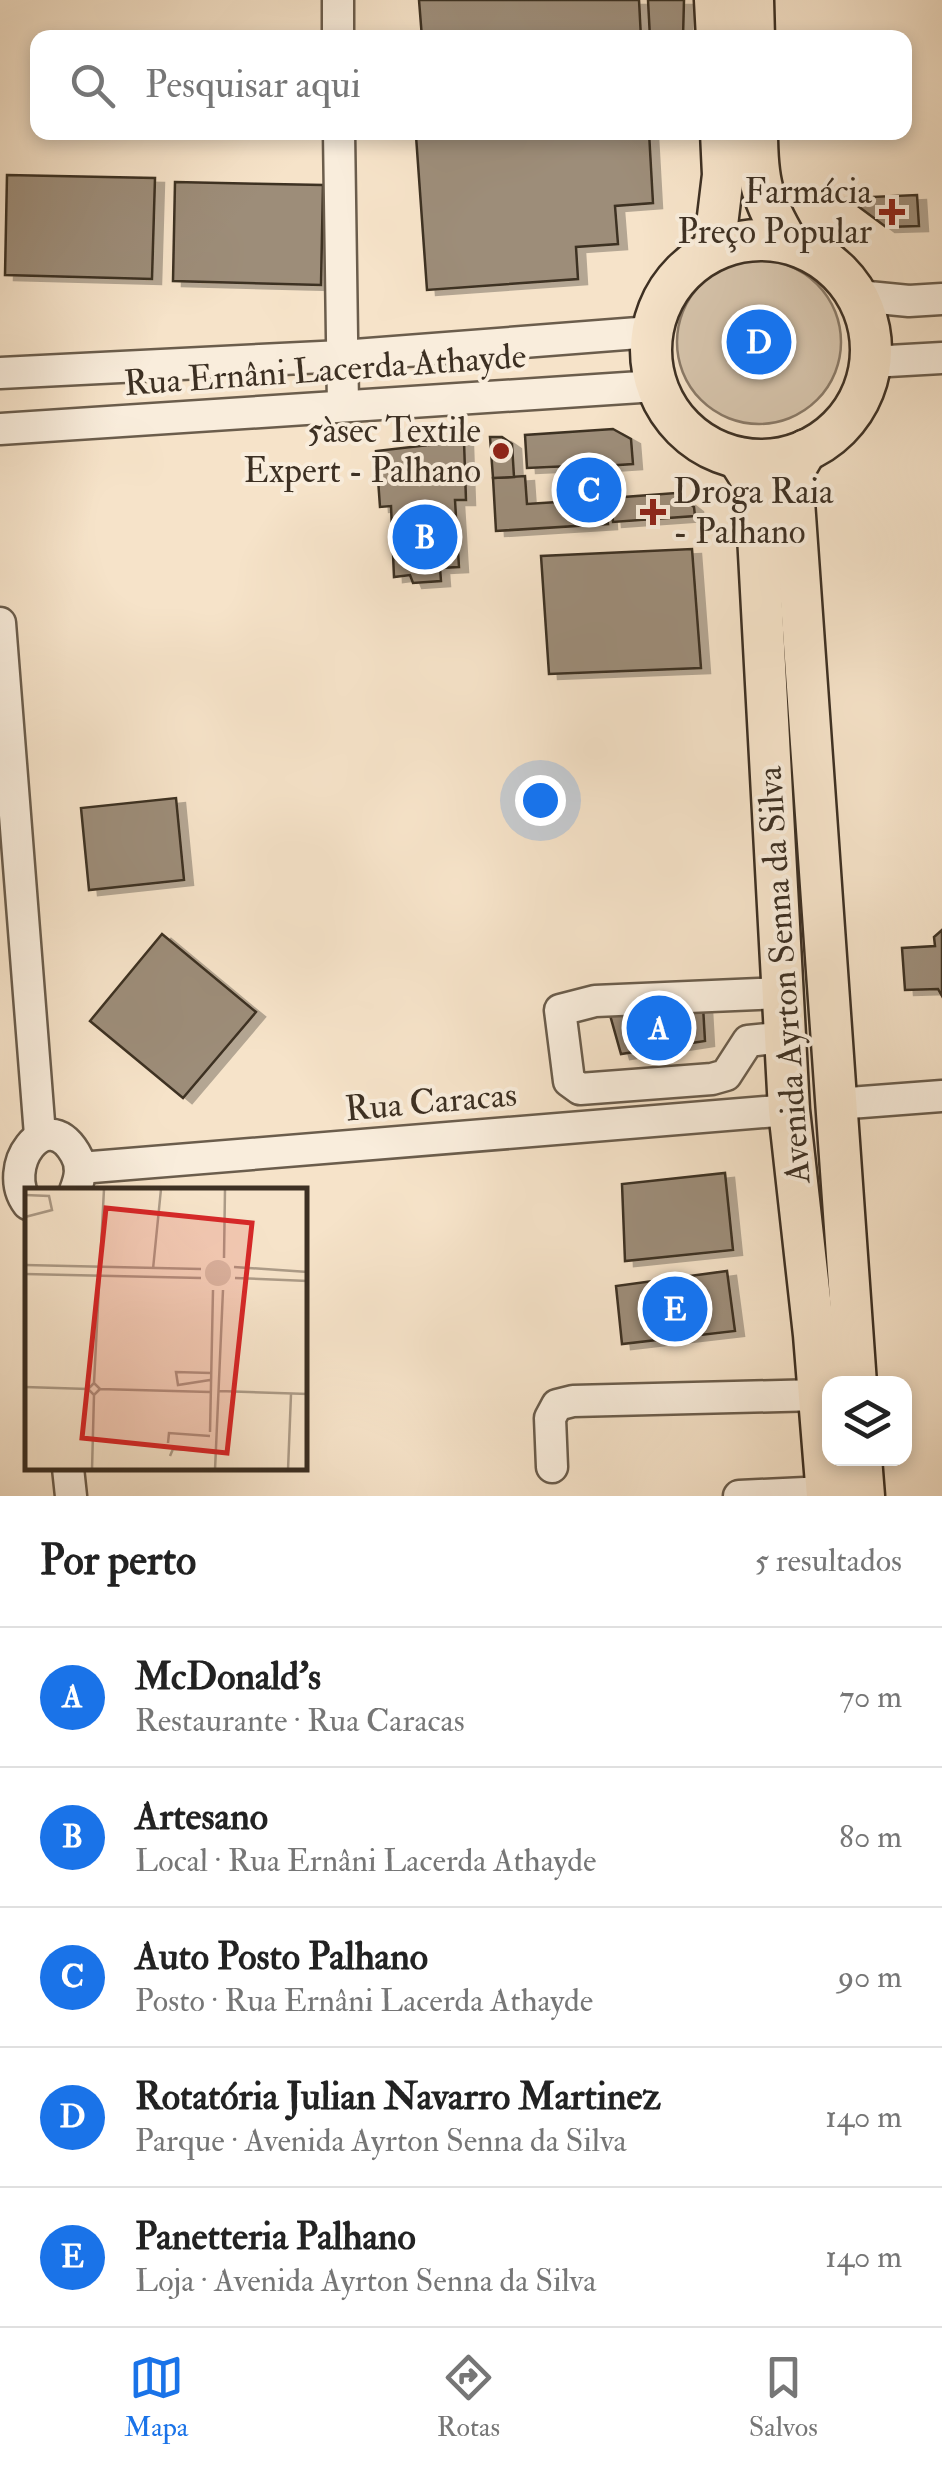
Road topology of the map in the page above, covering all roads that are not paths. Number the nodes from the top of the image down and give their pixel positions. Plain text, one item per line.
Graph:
1 (338, 0) edge
2 (715, 0) edge
3 (753, 0) edge
4 (338, 30) edge
5 (717, 30) edge
6 (754, 30) edge
7 (339, 140) edge
8 (721, 140) edge
9 (757, 140) edge
10 (787, 242) junction
11 (714, 250) junction
12 (858, 296) junction
13 (942, 299) edge
14 (651, 332) junction
15 (342, 356) junction
16 (942, 358) edge
17 (871, 362) junction
18 (0, 374) edge
19 (656, 386) junction
20 (344, 406) junction
21 (0, 429) edge
22 (806, 450) junction
23 (738, 458) junction
24 (0, 623) edge
25 (782, 993) junction
26 (784, 1037) junction
27 (942, 1096) edge
28 (836, 1104) junction
29 (788, 1110) junction
30 (40, 1135) junction
31 (3, 1175) edge
32 (78, 1180) edge
33 (25, 1202) edge
34 (835, 1376) edge
35 (837, 1376) edge
36 (822, 1390) edge
37 (838, 1466) edge
38 (857, 1466) edge
39 (552, 1467) dead end
40 (68, 1471) edge
41 (839, 1495) edge
42 (70, 1496) edge
43 (739, 1496) edge

1 - 4 street
2 - 5 main road
3 - 6 main road
7 - 15 street
8 - 11 main road
9 - 10 main road
10 - 11 main road
10 - 12 main road
11 - 14 main road
12 - 13 street
12 - 17 main road
14 - 15 street, Rua Ernâni Lacerda Athayde
14 - 19 main road
15 - 18 street, Rua Ernâni Lacerda Athayde
15 - 20 street
16 - 17 street
17 - 22 main road
19 - 20 street, Rua Ernâni Lacerda Athayde
19 - 23 main road
20 - 21 street, Rua Ernâni Lacerda Athayde
22 - 23 main road
22 - 28 main road, Avenida Ayrton Senna da Silva
23 - 25 main road, Avenida Ayrton Senna da Silva
24 - 30 street
25 - 26 main road, Avenida Ayrton Senna da Silva
25 - 26 street
26 - 29 main road, Avenida Ayrton Senna da Silva
27 - 28 street
28 - 35 main road, Avenida Ayrton Senna da Silva
29 - 32 street, Rua Caracas
29 - 34 main road, Avenida Ayrton Senna da Silva
30 - 31 street
30 - 32 street
31 - 33 street
36 - 39 street
37 - 41 main road, Avenida Ayrton Senna da Silva
38 - 41 main road
40 - 42 street
41 - 43 street

